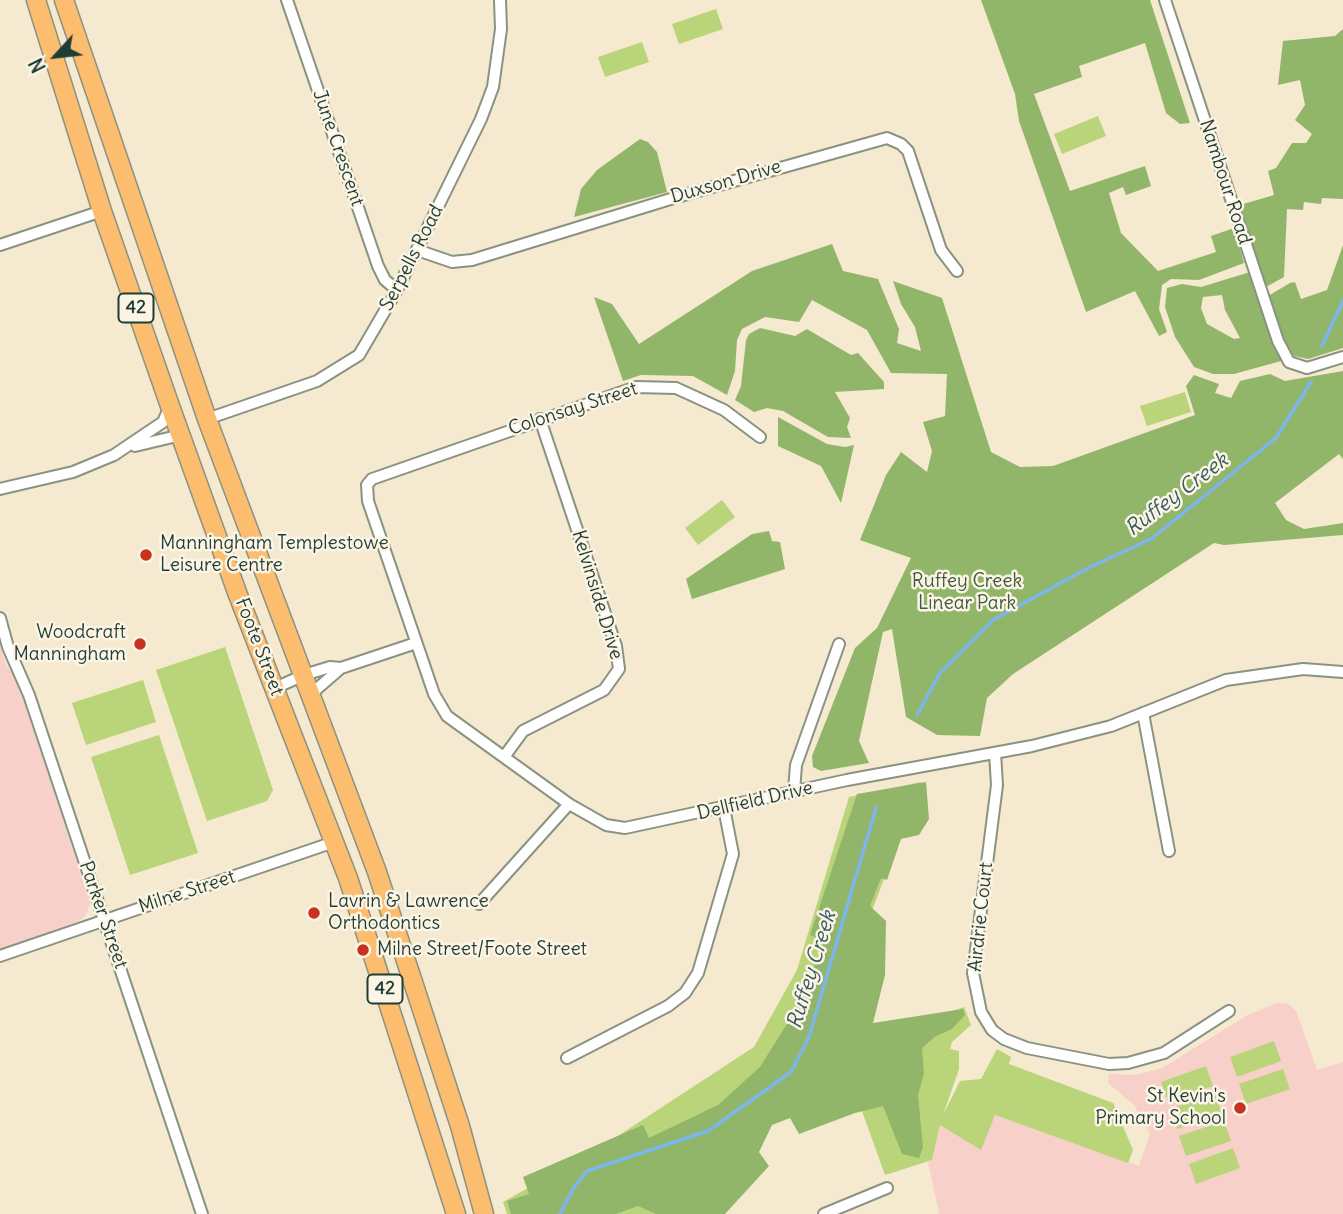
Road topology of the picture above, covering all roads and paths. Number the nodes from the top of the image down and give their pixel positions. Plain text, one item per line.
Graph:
1 (36, 0) edge
2 (64, 0) edge
3 (288, 0) edge
4 (500, 0) edge
5 (1165, 0) edge
6 (131, 203) junction
7 (102, 211) junction
8 (0, 245) edge
9 (417, 250) junction
10 (957, 271) dead end
11 (397, 290) junction
12 (1343, 357) edge
13 (170, 406) junction
14 (207, 419) junction
15 (540, 419) junction
16 (181, 435) junction
17 (760, 438) dead end
18 (129, 448) junction
19 (379, 475) joint
20 (0, 489) edge
21 (236, 497) junction
22 (207, 508) junction
23 (0, 618) edge
24 (416, 643) junction
25 (839, 644) dead end
26 (341, 668) junction
27 (1343, 672) edge
28 (304, 675) junction
29 (275, 688) junction
30 (312, 694) junction
31 (1143, 713) junction
32 (995, 753) junction
33 (504, 757) junction
34 (794, 791) junction
35 (569, 804) junction
36 (724, 808) junction
37 (362, 831) junction
38 (334, 842) junction
39 (1170, 851) dead end
40 (479, 904) dead end
41 (104, 919) junction
42 (0, 956) edge
43 (1229, 1012) dead end
44 (567, 1058) dead end
45 (887, 1188) dead end
46 (202, 1214) edge
47 (456, 1214) edge
48 (484, 1214) edge
49 (824, 1214) edge

1 - 7 main road, Foote Street / 42
2 - 6 main road, Foote Street / 42
3 - 11 street, June Crescent
4 - 9 street, Serpells Road
5 - 12 street, Nambour Road
6 - 7 main road
6 - 14 main road, Foote Street / 42
7 - 8 street
7 - 13 main road, Foote Street / 42
9 - 10 street, Duxson Drive
9 - 11 street, Serpells Road
11 - 14 street, Serpells Road
13 - 16 main road, Foote Street / 42
13 - 18 street
14 - 16 main road
14 - 21 main road, Foote Street / 42
15 - 17 street, Colonsay Street
15 - 19 street, Colonsay Street
15 - 33 street, Kelvinside Drive
16 - 18 street
16 - 22 main road, Foote Street / 42
18 - 20 street
19 - 24 street, Dellfield Drive
21 - 22 main road
21 - 28 main road, Foote Street / 42
22 - 29 main road, Foote Street / 42
23 - 41 street, Parker Street
24 - 26 street
24 - 33 street, Dellfield Drive
25 - 34 street
26 - 28 street
26 - 30 street
27 - 31 street, Dellfield Drive
28 - 29 street
28 - 30 main road, Foote Street / 42
29 - 38 main road, Foote Street / 42
30 - 37 main road, Foote Street / 42
31 - 32 street, Dellfield Drive
31 - 39 street
32 - 34 street, Dellfield Drive
32 - 43 street, Airdrie Court
33 - 35 street, Dellfield Drive
34 - 36 street, Dellfield Drive
35 - 36 street, Dellfield Drive
35 - 40 street
36 - 44 street
37 - 38 main road
37 - 48 main road, Foote Street / 42
38 - 41 street, Milne Street
38 - 47 main road, Foote Street / 42
41 - 42 street, Milne Street
41 - 46 street, Parker Street
45 - 49 street

